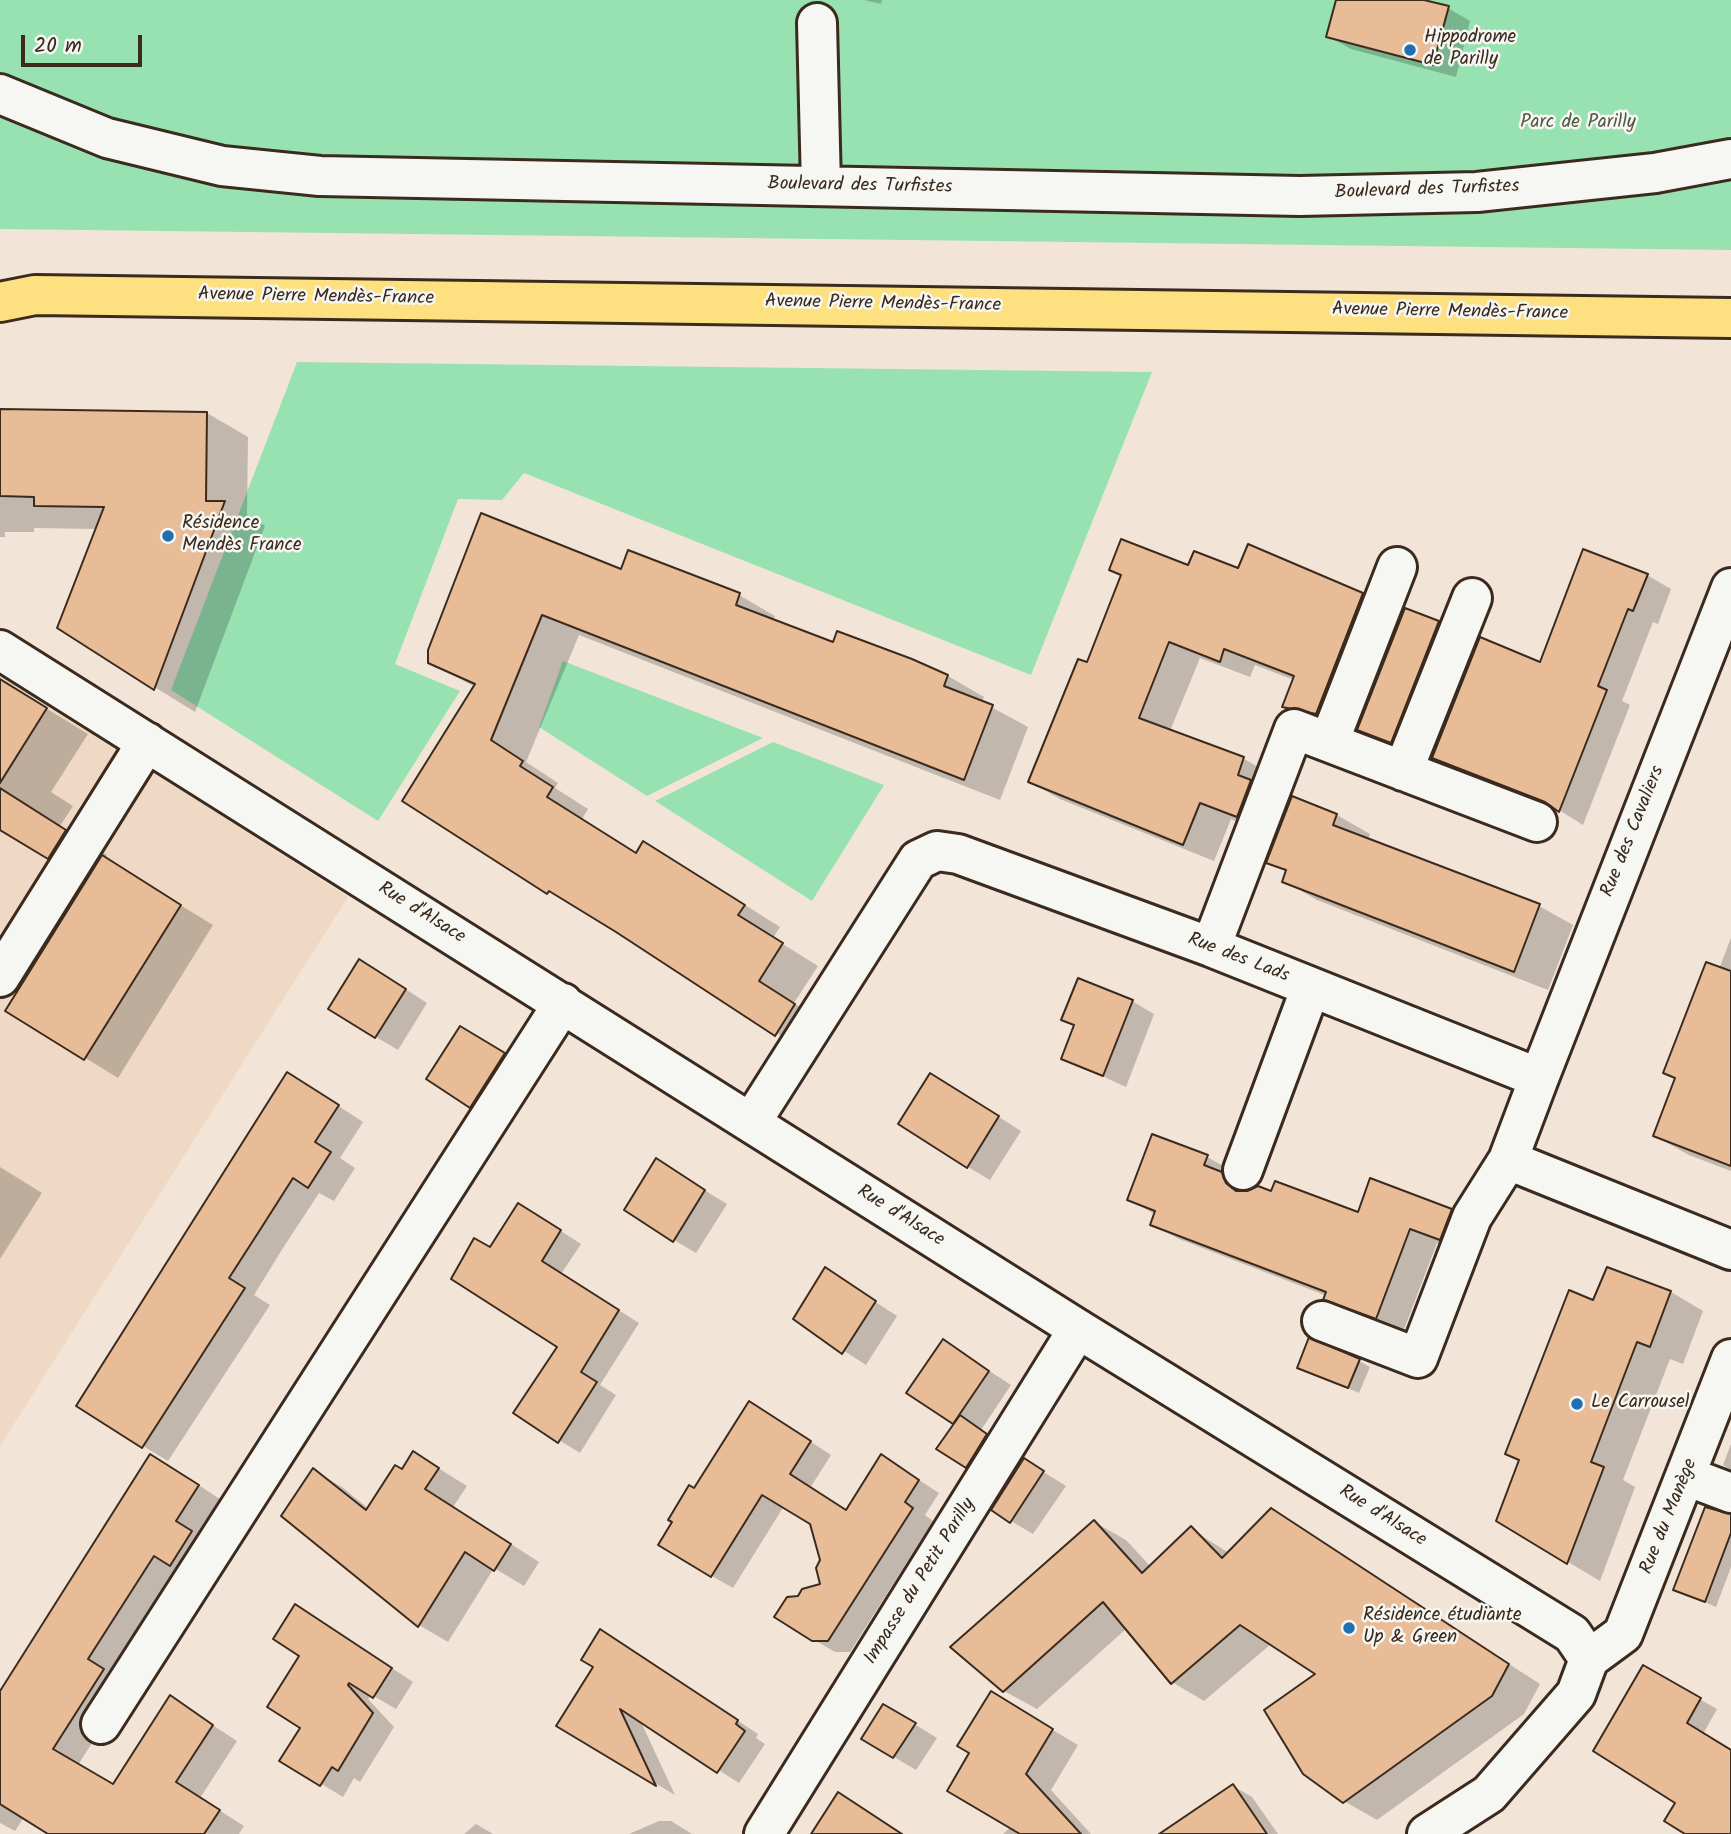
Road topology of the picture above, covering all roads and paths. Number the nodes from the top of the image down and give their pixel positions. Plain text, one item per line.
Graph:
1 (817, 23) dead end
2 (0, 94) edge
3 (1731, 159) edge
4 (821, 186) junction
5 (12, 295) edge
6 (1731, 318) edge
7 (1397, 568) dead end
8 (1731, 588) edge
9 (1472, 598) dead end
10 (0, 650) edge
11 (147, 742) junction
12 (1329, 742) junction
13 (1403, 771) junction
14 (1536, 822) dead end
15 (1211, 947) junction
16 (0, 977) edge
17 (1311, 987) junction
18 (563, 1003) junction
19 (1539, 1078) junction
20 (752, 1121) junction
21 (1508, 1160) junction
22 (1243, 1170) dead end
23 (1731, 1250) edge
24 (1322, 1321) dead end
25 (1078, 1329) junction
26 (1731, 1359) edge
27 (1686, 1476) junction
28 (1731, 1493) edge
29 (1589, 1659) junction
30 (101, 1724) dead end
31 (764, 1834) edge
32 (1427, 1834) edge

1 - 4 street
2 - 4 street, Boulevard des Turfistes
3 - 4 street, Boulevard des Turfistes
5 - 6 main road, Avenue Pierre Mendès-France
7 - 12 street
8 - 19 street, Rue des Cavaliers
9 - 13 street
10 - 11 street, Rue d'Alsace
11 - 16 street
11 - 18 street, Rue d'Alsace
12 - 13 street
12 - 15 street
13 - 14 street
15 - 17 street, Rue des Lads
15 - 20 street, Rue des Lads
17 - 19 street, Rue des Lads
17 - 22 street
18 - 20 street, Rue d'Alsace
18 - 30 street
19 - 21 street
20 - 25 street, Rue d'Alsace
21 - 23 street
21 - 24 street
25 - 29 street, Rue d'Alsace
25 - 31 street, Impasse du Petit Parilly
26 - 27 street, Rue du Manège
27 - 28 street
27 - 29 street, Rue du Manège
29 - 32 street

